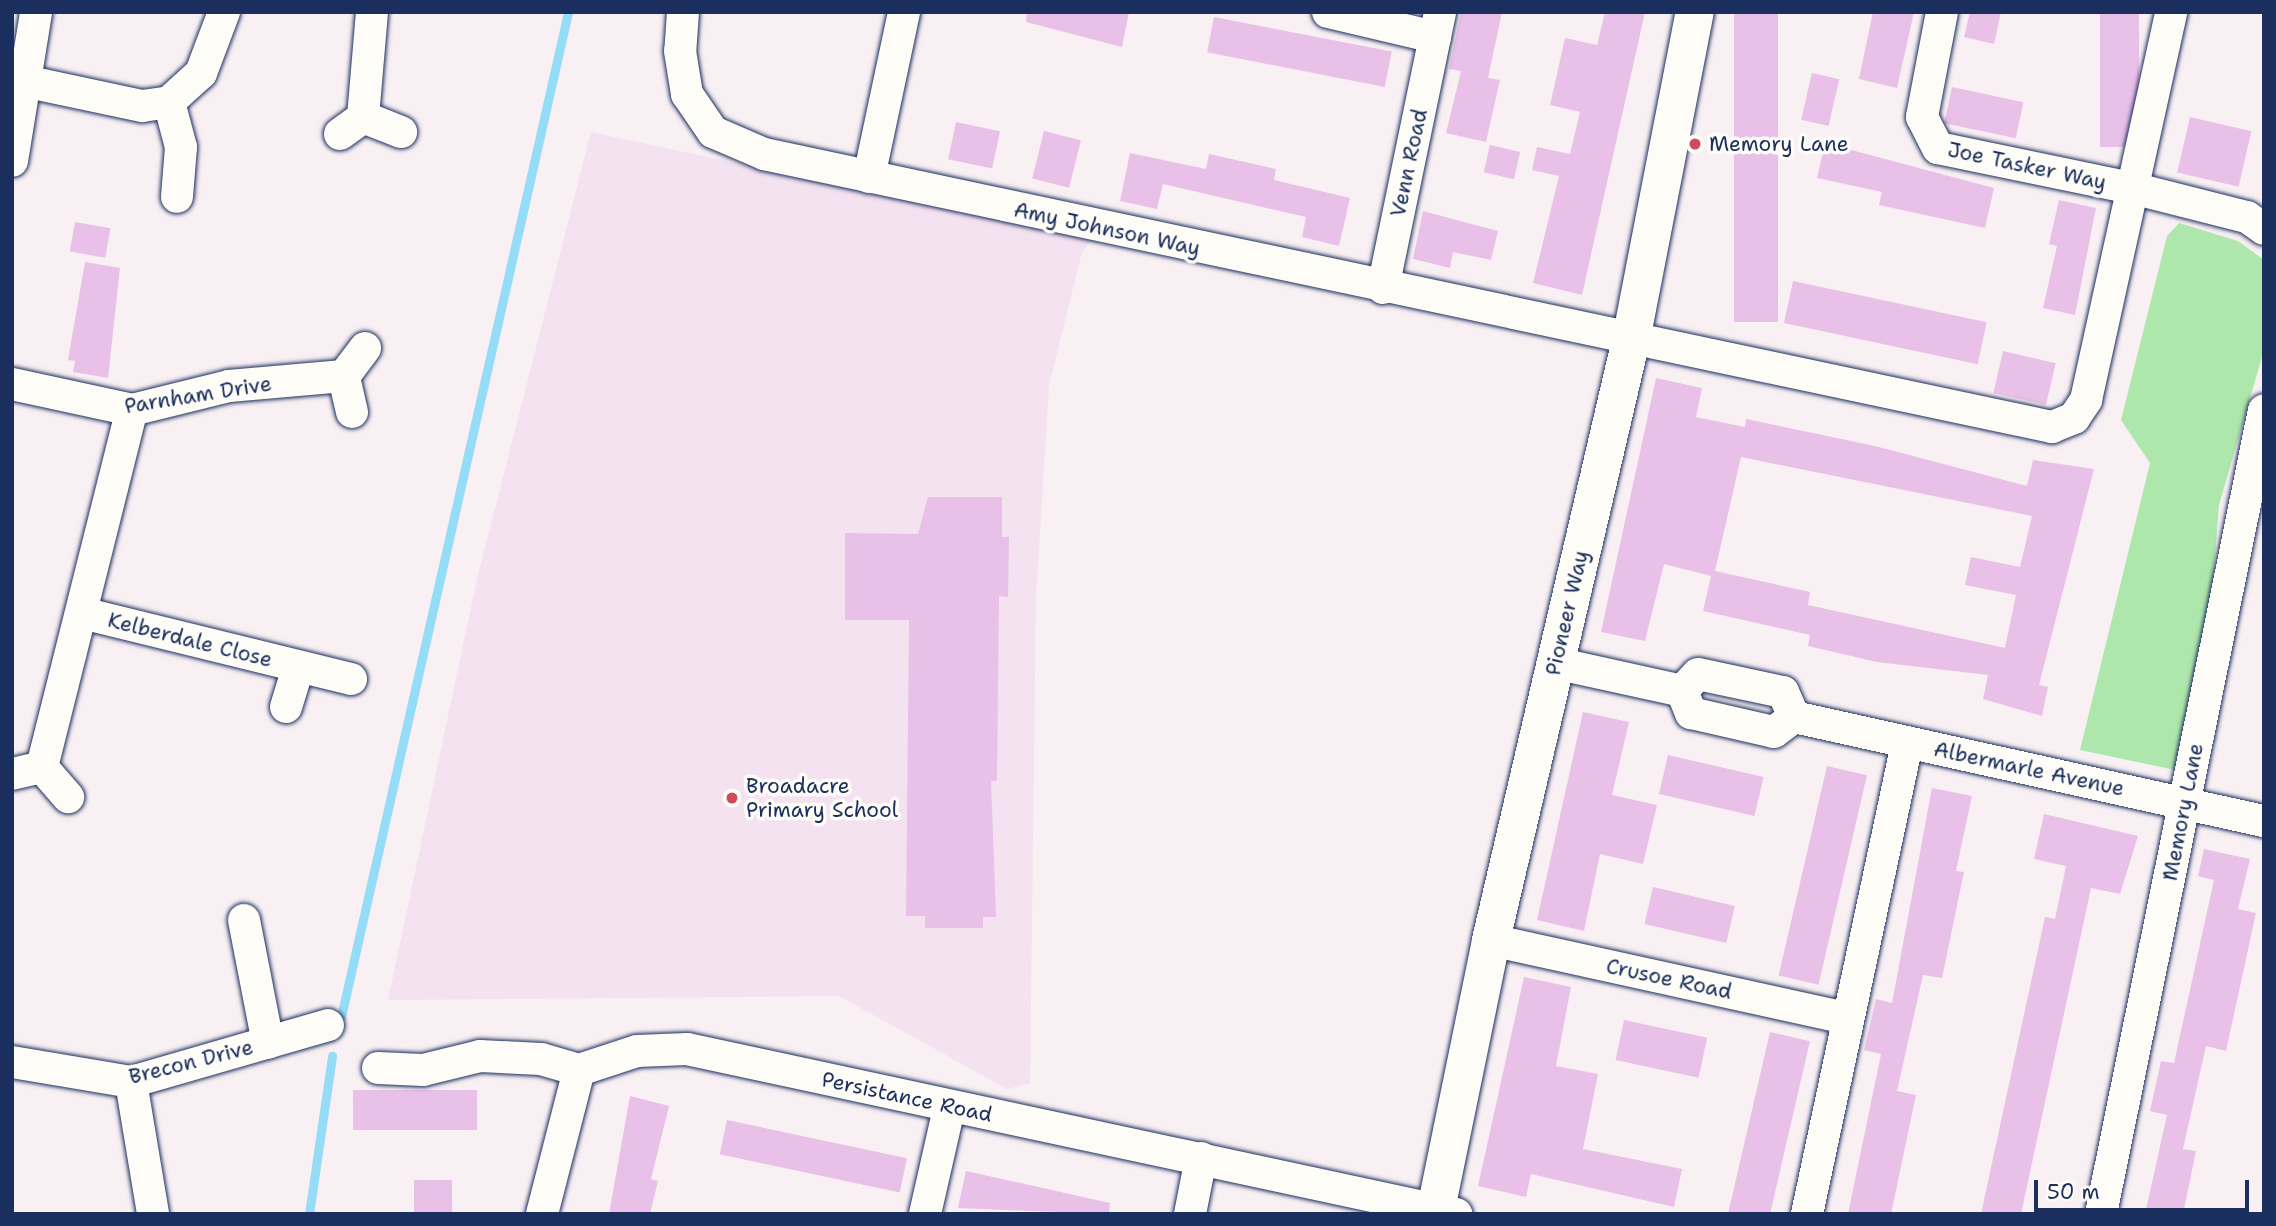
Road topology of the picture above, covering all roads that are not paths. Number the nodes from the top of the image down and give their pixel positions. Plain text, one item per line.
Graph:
1 (36, 12) edge
2 (223, 12) edge
3 (372, 12) edge
4 (683, 12) edge
5 (904, 12) edge
6 (1328, 12) edge
7 (1695, 12) edge
8 (1942, 12) edge
9 (2171, 12) edge
10 (1437, 24) edge
11 (24, 81) junction
12 (169, 102) junction
13 (401, 132) dead end
14 (12, 162) edge
15 (869, 177) junction
16 (2132, 188) junction
17 (177, 197) dead end
18 (2264, 229) edge
19 (1383, 288) junction
20 (1631, 340) junction
21 (365, 348) dead end
22 (344, 376) junction
23 (12, 384) edge
24 (132, 410) junction
25 (2264, 410) edge
26 (352, 412) dead end
27 (2255, 474) edge
28 (82, 613) junction
29 (1555, 663) junction
30 (298, 668) junction
31 (351, 679) dead end
32 (286, 707) dead end
33 (1907, 743) junction
34 (27, 770) edge
35 (68, 797) dead end
36 (2186, 804) junction
37 (2264, 821) edge
38 (244, 919) dead end
39 (1491, 940) junction
40 (1846, 1018) junction
41 (328, 1025) dead end
42 (268, 1043) junction
43 (12, 1062) edge
44 (378, 1068) dead end
45 (579, 1070) junction
46 (131, 1082) junction
47 (949, 1108) junction
48 (1201, 1158) junction
49 (1442, 1212) edge
50 (153, 1214) edge
51 (542, 1214) edge
52 (925, 1214) edge
53 (1190, 1214) edge
54 (1807, 1214) edge
55 (2101, 1214) edge

1 - 11 street
2 - 12 street
3 - 13 street
4 - 15 street, Amy Johnson Way
5 - 15 street
6 - 10 street, Venn Road
7 - 20 street, Pioneer Way
8 - 16 street, Joe Tasker Way
9 - 16 street
10 - 19 street, Venn Road
11 - 12 street
11 - 14 street
12 - 17 street
15 - 19 street, Amy Johnson Way
16 - 18 street
16 - 20 street
19 - 20 street, Amy Johnson Way
20 - 29 street, Pioneer Way
21 - 22 street
22 - 24 street, Parnham Drive
22 - 26 street
23 - 24 street, Parnham Drive
24 - 28 street, Kelberdale Close
25 - 27 street, Memory Lane
27 - 36 street, Memory Lane
28 - 30 street, Kelberdale Close
28 - 34 street, Kelberdale Close
29 - 33 street, Albermarle Avenue
29 - 39 street, Pioneer Way
30 - 31 street, Kelberdale Close
30 - 32 street, Kelberdale Close
33 - 36 street, Albermarle Avenue
33 - 40 street
34 - 35 street, Kelberdale Close
36 - 37 street, Albermarle Avenue
36 - 55 street, Memory Lane
38 - 42 street
39 - 40 street, Crusoe Road
39 - 49 street, Pioneer Way
40 - 54 street
41 - 42 street, Brecon Drive
42 - 46 street, Brecon Drive
43 - 46 street, Brecon Drive
44 - 45 street
45 - 47 street, Persistance Road
45 - 51 street
46 - 50 street
47 - 48 street, Persistance Road
47 - 52 street
48 - 49 street, Persistance Road
48 - 53 street

